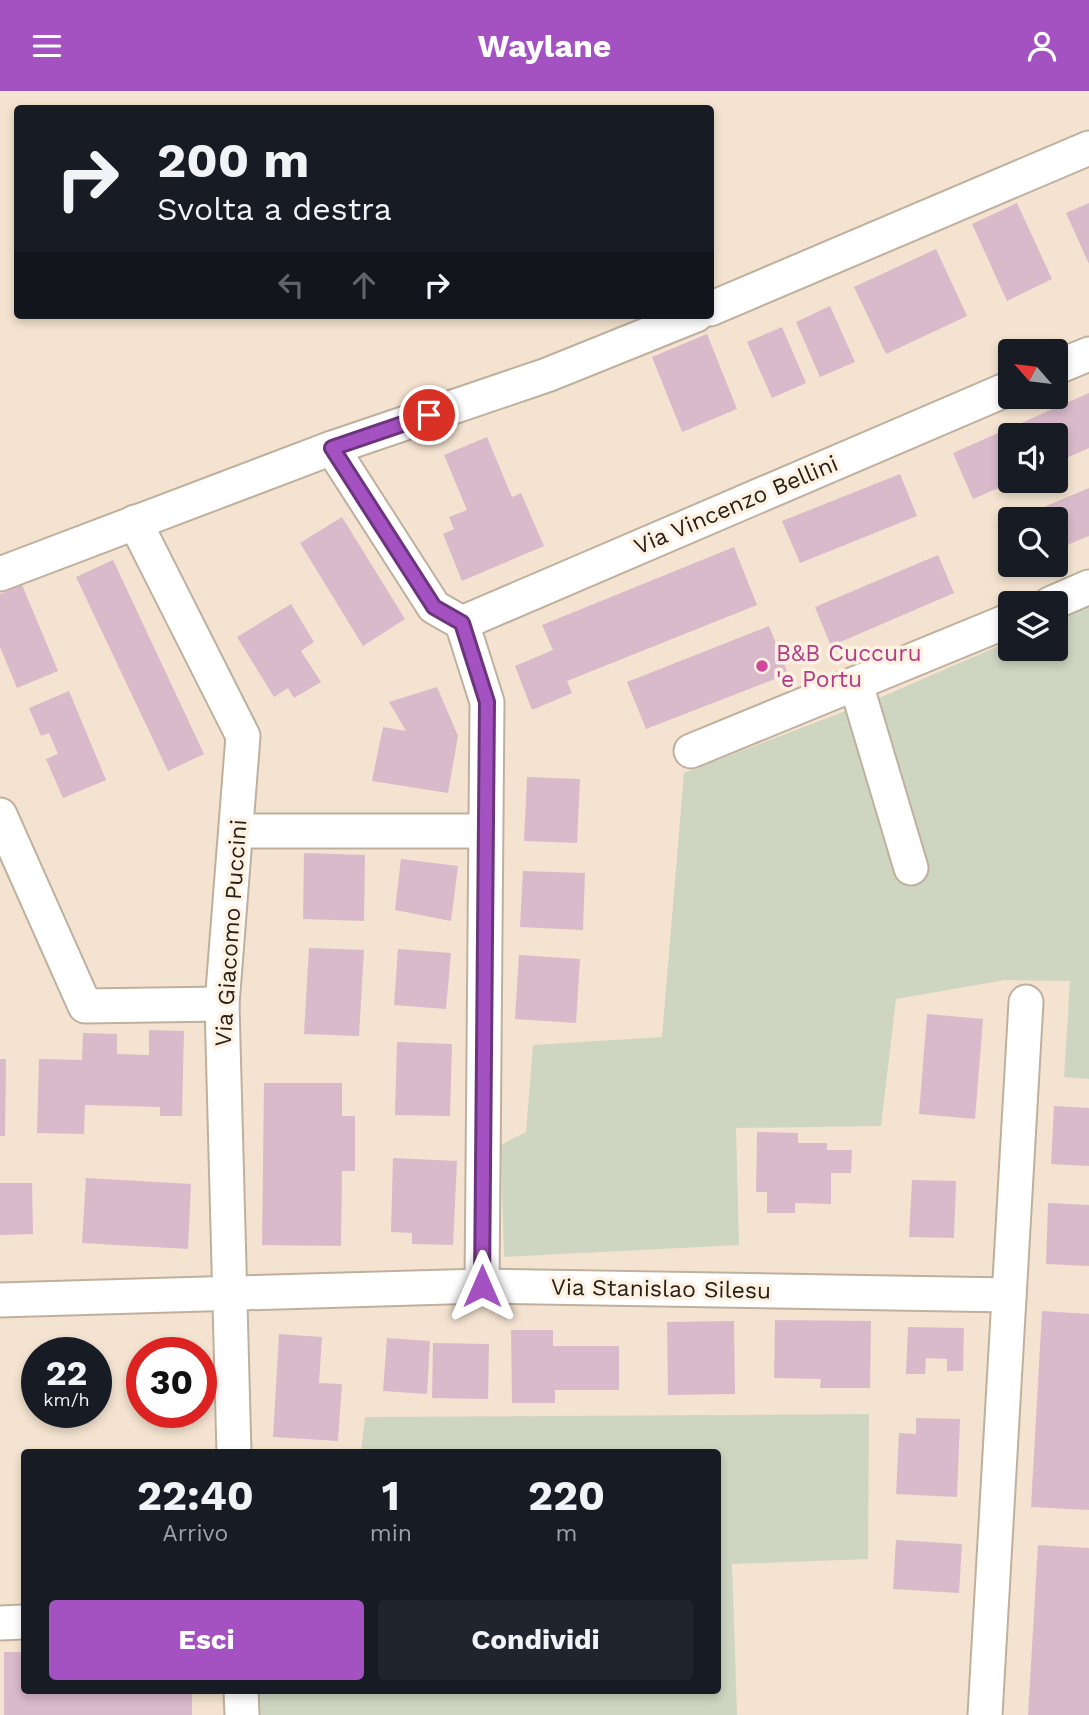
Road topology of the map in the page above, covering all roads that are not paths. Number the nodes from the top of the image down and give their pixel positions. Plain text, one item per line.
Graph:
1 (1089, 148) edge
2 (714, 307) edge
3 (686, 319) edge
4 (1089, 354) edge
5 (1068, 363) edge
6 (998, 393) edge
7 (332, 448) junction
8 (135, 522) junction
9 (0, 574) edge
10 (1089, 587) edge
11 (1068, 596) edge
12 (462, 623) junction
13 (998, 625) edge
14 (856, 684) junction
15 (691, 751) dead end
16 (0, 815) edge
17 (238, 831) junction
18 (483, 831) junction
19 (911, 868) dead end
20 (1026, 1002) dead end
21 (222, 1004) junction
22 (482, 1286) junction
23 (230, 1293) junction
24 (1009, 1295) junction
25 (0, 1300) edge
26 (234, 1449) edge
27 (21, 1622) edge
28 (0, 1623) edge
29 (241, 1694) edge
30 (242, 1715) edge
31 (985, 1715) edge

1 - 2 street
3 - 7 street
4 - 5 street
6 - 12 street, Via Vincenzo Bellini
7 - 8 street
7 - 12 street
8 - 9 street
8 - 17 street, Via Giacomo Puccini
10 - 11 street
12 - 18 street
13 - 14 street
14 - 15 street
14 - 19 street
16 - 21 street
17 - 18 street
17 - 21 street, Via Giacomo Puccini
18 - 22 street
20 - 24 street
21 - 23 street, Via Giacomo Puccini
22 - 23 street, Via Stanislao Silesu
22 - 24 street, Via Stanislao Silesu
23 - 25 street, Via Stanislao Silesu
23 - 26 street, Via Giacomo Puccini
24 - 31 street
27 - 28 street
29 - 30 street

